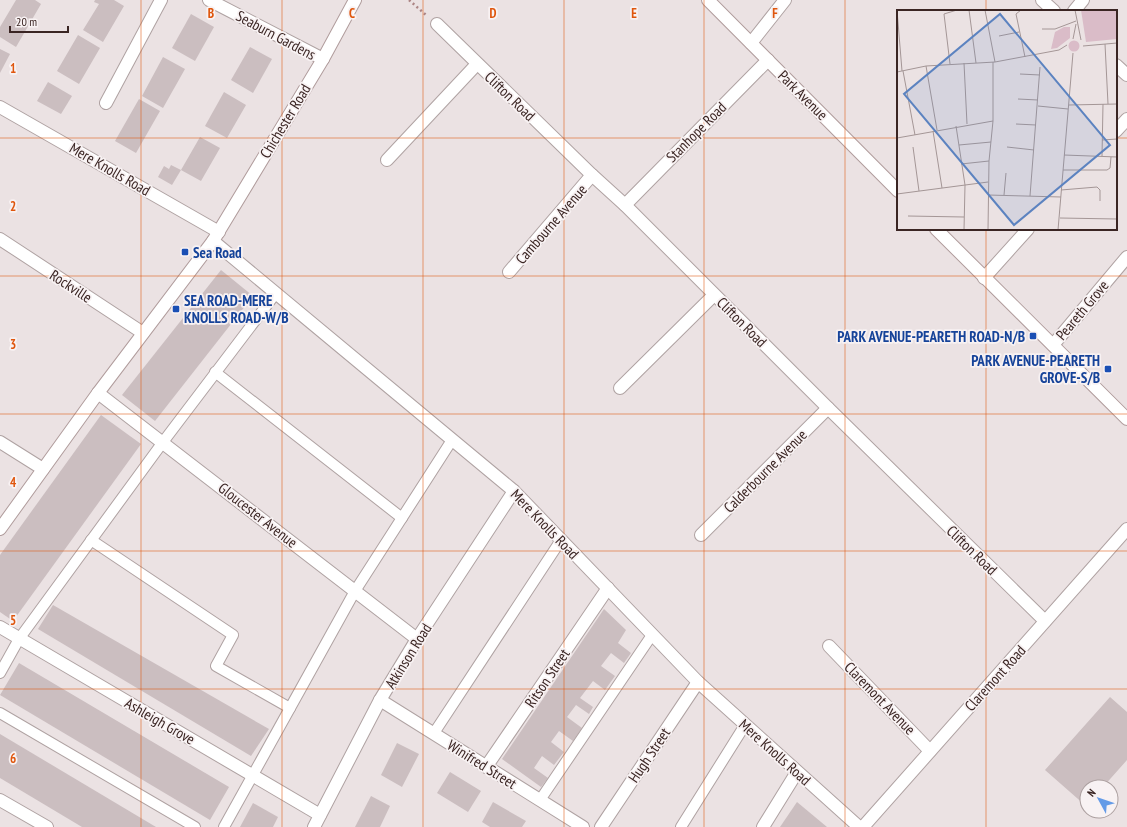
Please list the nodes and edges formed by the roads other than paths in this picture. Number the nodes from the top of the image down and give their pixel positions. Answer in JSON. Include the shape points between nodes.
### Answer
{"nodes":[{"id":1,"x":161,"y":0,"type":"edge"},
{"id":2,"x":209,"y":0,"type":"edge"},
{"id":3,"x":355,"y":0,"type":"edge"},
{"id":4,"x":708,"y":0,"type":"edge"},
{"id":5,"x":785,"y":0,"type":"edge"},
{"id":6,"x":1042,"y":0,"type":"edge"},
{"id":7,"x":1083,"y":0,"type":"edge"},
{"id":8,"x":1053,"y":10,"type":"edge"},
{"id":9,"x":1075,"y":10,"type":"edge"},
{"id":10,"x":437,"y":24,"type":"dead end"},
{"id":11,"x":751,"y":43,"type":"junction"},
{"id":12,"x":323,"y":59,"type":"junction"},
{"id":13,"x":768,"y":60,"type":"junction"},
{"id":14,"x":477,"y":64,"type":"junction"},
{"id":15,"x":1117,"y":66,"type":"edge"},
{"id":16,"x":1127,"y":75,"type":"edge"},
{"id":17,"x":106,"y":103,"type":"dead end"},
{"id":18,"x":0,"y":107,"type":"edge"},
{"id":19,"x":1127,"y":119,"type":"edge"},
{"id":20,"x":1117,"y":130,"type":"edge"},
{"id":21,"x":387,"y":160,"type":"dead end"},
{"id":22,"x":592,"y":175,"type":"junction"},
{"id":23,"x":897,"y":190,"type":"edge"},
{"id":24,"x":625,"y":205,"type":"junction"},
{"id":25,"x":937,"y":230,"type":"edge"},
{"id":26,"x":1027,"y":230,"type":"edge"},
{"id":27,"x":216,"y":237,"type":"junction"},
{"id":28,"x":0,"y":239,"type":"edge"},
{"id":29,"x":1127,"y":257,"type":"edge"},
{"id":30,"x":509,"y":272,"type":"dead end"},
{"id":31,"x":984,"y":278,"type":"junction"},
{"id":32,"x":276,"y":293,"type":"junction"},
{"id":33,"x":714,"y":295,"type":"junction"},
{"id":34,"x":143,"y":333,"type":"junction"},
{"id":35,"x":1053,"y":345,"type":"junction"},
{"id":36,"x":215,"y":372,"type":"junction"},
{"id":37,"x":620,"y":388,"type":"dead end"},
{"id":38,"x":98,"y":392,"type":"junction"},
{"id":39,"x":828,"y":408,"type":"junction"},
{"id":40,"x":1127,"y":419,"type":"edge"},
{"id":41,"x":452,"y":440,"type":"junction"},
{"id":42,"x":0,"y":442,"type":"edge"},
{"id":43,"x":163,"y":442,"type":"junction"},
{"id":44,"x":43,"y":470,"type":"junction"},
{"id":45,"x":514,"y":491,"type":"junction"},
{"id":46,"x":402,"y":518,"type":"junction"},
{"id":47,"x":0,"y":529,"type":"edge"},
{"id":48,"x":1127,"y":529,"type":"edge"},
{"id":49,"x":701,"y":535,"type":"dead end"},
{"id":50,"x":91,"y":540,"type":"junction"},
{"id":51,"x":561,"y":540,"type":"junction"},
{"id":52,"x":608,"y":588,"type":"junction"},
{"id":53,"x":355,"y":590,"type":"junction"},
{"id":54,"x":1046,"y":621,"type":"junction"},
{"id":55,"x":0,"y":627,"type":"edge"},
{"id":56,"x":652,"y":635,"type":"junction"},
{"id":57,"x":19,"y":639,"type":"junction"},
{"id":58,"x":417,"y":639,"type":"junction"},
{"id":59,"x":829,"y":646,"type":"dead end"},
{"id":60,"x":0,"y":673,"type":"edge"},
{"id":61,"x":698,"y":682,"type":"junction"},
{"id":62,"x":380,"y":700,"type":"junction"},
{"id":63,"x":290,"y":708,"type":"junction"},
{"id":64,"x":0,"y":713,"type":"edge"},
{"id":65,"x":745,"y":726,"type":"junction"},
{"id":66,"x":434,"y":733,"type":"junction"},
{"id":67,"x":930,"y":751,"type":"junction"},
{"id":68,"x":486,"y":767,"type":"junction"},
{"id":69,"x":797,"y":772,"type":"junction"},
{"id":70,"x":253,"y":776,"type":"junction"},
{"id":71,"x":0,"y":800,"type":"edge"},
{"id":72,"x":540,"y":800,"type":"junction"},
{"id":73,"x":320,"y":815,"type":"junction"},
{"id":74,"x":47,"y":827,"type":"edge"},
{"id":75,"x":195,"y":827,"type":"edge"},
{"id":76,"x":224,"y":827,"type":"edge"},
{"id":77,"x":314,"y":827,"type":"edge"},
{"id":78,"x":583,"y":827,"type":"edge"},
{"id":79,"x":601,"y":827,"type":"edge"},
{"id":80,"x":681,"y":827,"type":"edge"},
{"id":81,"x":763,"y":827,"type":"edge"},
{"id":82,"x":858,"y":827,"type":"edge"},
{"id":83,"x":863,"y":827,"type":"edge"}],
"edges":[{"from":1,"to":17,"type":"street"},
{"from":2,"to":12,"type":"street","name":"Seaburn Gardens"},
{"from":3,"to":12,"type":"street","name":"Chichester Road"},
{"from":4,"to":11,"type":"street","name":"Park Avenue"},
{"from":5,"to":11,"type":"street"},
{"from":6,"to":8,"type":"street"},
{"from":7,"to":9,"type":"street"},
{"from":10,"to":14,"type":"street","name":"Clifton Road"},
{"from":11,"to":13,"type":"street","name":"Park Avenue"},
{"from":12,"to":27,"type":"street","name":"Chichester Road"},
{"from":13,"to":23,"type":"street","name":"Park Avenue"},
{"from":13,"to":24,"type":"street","name":"Stanhope Road"},
{"from":14,"to":21,"type":"street"},
{"from":14,"to":22,"type":"street","name":"Clifton Road"},
{"from":15,"to":16,"type":"street"},
{"from":18,"to":27,"type":"street","name":"Mere Knolls Road"},
{"from":19,"to":20,"type":"street"},
{"from":22,"to":24,"type":"street","name":"Clifton Road"},
{"from":22,"to":30,"type":"street","name":"Cambourne Avenue"},
{"from":24,"to":33,"type":"street","name":"Clifton Road"},
{"from":25,"to":31,"type":"street"},
{"from":26,"to":31,"type":"street"},
{"from":27,"to":32,"type":"street","name":"Mere Knolls Road"},
{"from":27,"to":34,"type":"street"},
{"from":28,"to":34,"type":"street","name":"Rockville"},
{"from":29,"to":35,"type":"street","name":"Peareth Grove"},
{"from":31,"to":35,"type":"street"},
{"from":32,"to":36,"type":"lane"},
{"from":32,"to":41,"type":"street","name":"Mere Knolls Road"},
{"from":33,"to":37,"type":"street"},
{"from":33,"to":39,"type":"street","name":"Clifton Road"},
{"from":34,"to":38,"type":"street"},
{"from":35,"to":40,"type":"street"},
{"from":36,"to":43,"type":"lane"},
{"from":36,"to":46,"type":"lane"},
{"from":38,"to":43,"type":"street","name":"Gloucester Avenue"},
{"from":38,"to":44,"type":"street"},
{"from":39,"to":49,"type":"street","name":"Calderbourne Avenue"},
{"from":39,"to":54,"type":"street","name":"Clifton Road"},
{"from":41,"to":45,"type":"street","name":"Mere Knolls Road"},
{"from":41,"to":46,"type":"lane"},
{"from":42,"to":44,"type":"street"},
{"from":43,"to":50,"type":"lane"},
{"from":43,"to":53,"type":"street","name":"Gloucester Avenue"},
{"from":44,"to":47,"type":"street"},
{"from":45,"to":51,"type":"street","name":"Mere Knolls Road"},
{"from":45,"to":58,"type":"street","name":"Atkinson Road"},
{"from":46,"to":53,"type":"lane"},
{"from":48,"to":54,"type":"street","name":"Claremont Road"},
{"from":50,"to":57,"type":"lane"},
{"from":50,"to":63,"type":"lane","via":[[233,635],[216,666]]},
{"from":51,"to":52,"type":"street","name":"Mere Knolls Road"},
{"from":51,"to":66,"type":"lane"},
{"from":52,"to":56,"type":"street","name":"Mere Knolls Road"},
{"from":52,"to":68,"type":"street","name":"Ritson Street"},
{"from":53,"to":58,"type":"street","name":"Gloucester Avenue"},
{"from":53,"to":63,"type":"lane"},
{"from":54,"to":67,"type":"street","name":"Claremont Road"},
{"from":55,"to":57,"type":"street","name":"Ashleigh Grove"},
{"from":56,"to":61,"type":"street","name":"Mere Knolls Road"},
{"from":56,"to":72,"type":"lane"},
{"from":57,"to":60,"type":"lane"},
{"from":57,"to":70,"type":"street","name":"Ashleigh Grove"},
{"from":58,"to":62,"type":"street","name":"Atkinson Road"},
{"from":59,"to":67,"type":"street","name":"Claremont Avenue"},
{"from":61,"to":65,"type":"street","name":"Mere Knolls Road"},
{"from":61,"to":79,"type":"street","name":"Hugh Street"},
{"from":62,"to":66,"type":"street","name":"Winifred Street"},
{"from":62,"to":73,"type":"street","name":"Atkinson Road"},
{"from":63,"to":70,"type":"lane"},
{"from":64,"to":75,"type":"lane"},
{"from":65,"to":69,"type":"street","name":"Mere Knolls Road"},
{"from":65,"to":80,"type":"lane"},
{"from":66,"to":68,"type":"street","name":"Winifred Street"},
{"from":67,"to":83,"type":"street","name":"Claremont Road"},
{"from":68,"to":72,"type":"street","name":"Winifred Street"},
{"from":69,"to":81,"type":"street"},
{"from":69,"to":82,"type":"street","name":"Mere Knolls Road"},
{"from":70,"to":73,"type":"street","name":"Ashleigh Grove"},
{"from":70,"to":76,"type":"lane"},
{"from":71,"to":74,"type":"street"},
{"from":72,"to":78,"type":"street","name":"Winifred Street"},
{"from":73,"to":77,"type":"street","name":"Atkinson Road"}]}
